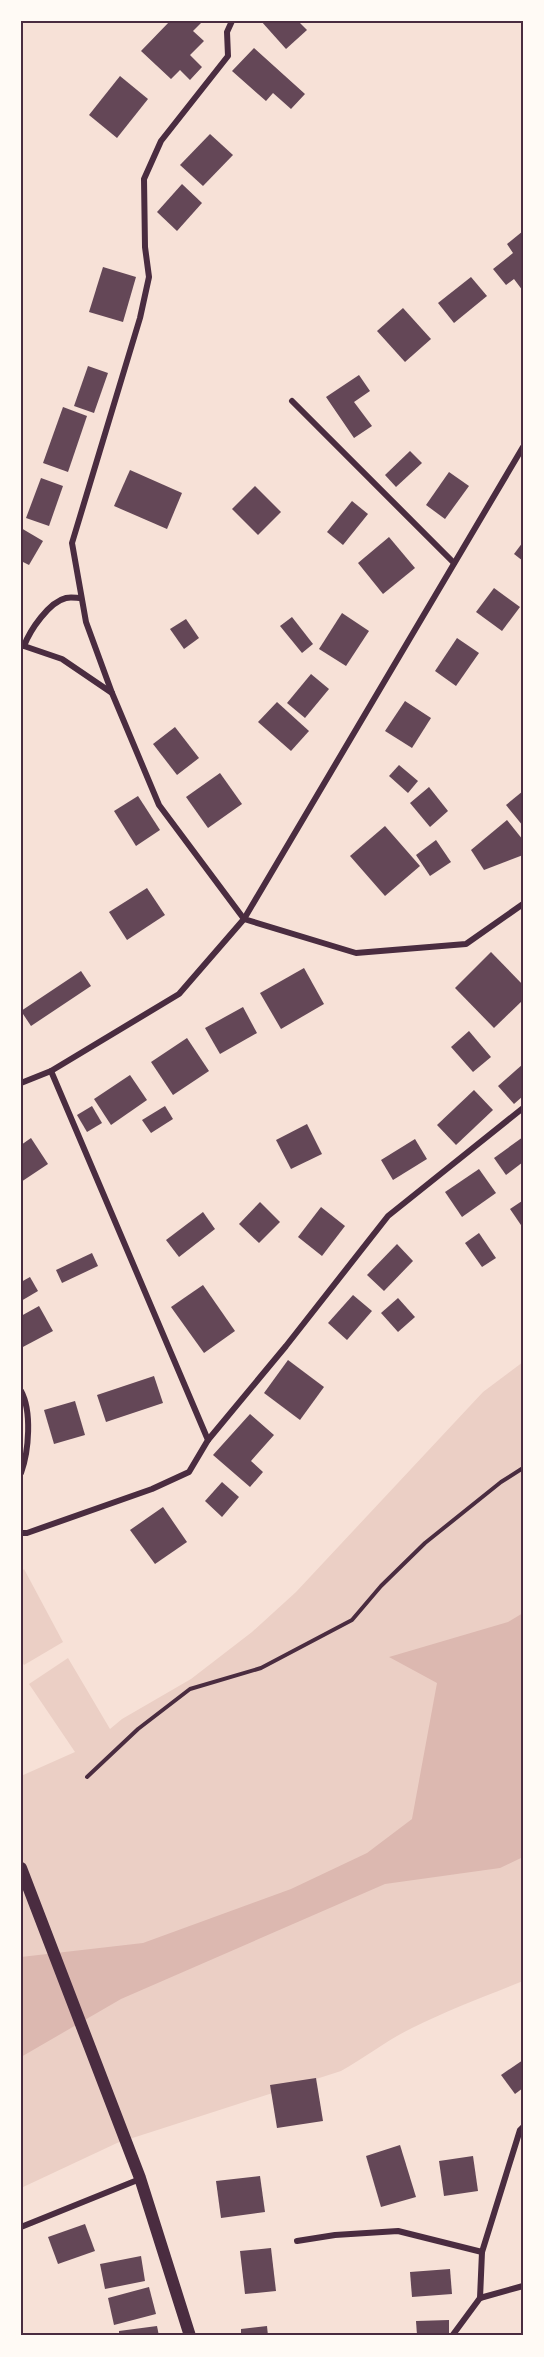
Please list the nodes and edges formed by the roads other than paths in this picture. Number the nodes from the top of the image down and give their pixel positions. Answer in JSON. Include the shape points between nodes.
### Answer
{"nodes":[{"id":1,"x":232,"y":21,"type":"edge"},
{"id":2,"x":292,"y":400,"type":"dead end"},
{"id":3,"x":523,"y":447,"type":"edge"},
{"id":4,"x":454,"y":564,"type":"junction"},
{"id":5,"x":81,"y":598,"type":"junction"},
{"id":6,"x":22,"y":645,"type":"edge"},
{"id":7,"x":112,"y":693,"type":"junction"},
{"id":8,"x":523,"y":904,"type":"edge"},
{"id":9,"x":243,"y":919,"type":"junction"},
{"id":10,"x":51,"y":1071,"type":"junction"},
{"id":11,"x":21,"y":1083,"type":"edge"},
{"id":12,"x":523,"y":1108,"type":"edge"},
{"id":13,"x":21,"y":1390,"type":"edge"},
{"id":14,"x":208,"y":1440,"type":"junction"},
{"id":15,"x":21,"y":1473,"type":"edge"},
{"id":16,"x":21,"y":1533,"type":"edge"},
{"id":17,"x":21,"y":1868,"type":"edge"},
{"id":18,"x":523,"y":2127,"type":"edge"},
{"id":19,"x":140,"y":2178,"type":"junction"},
{"id":20,"x":21,"y":2227,"type":"edge"},
{"id":21,"x":297,"y":2241,"type":"dead end"},
{"id":22,"x":482,"y":2252,"type":"junction"},
{"id":23,"x":523,"y":2286,"type":"edge"},
{"id":24,"x":480,"y":2298,"type":"junction"},
{"id":25,"x":190,"y":2336,"type":"edge"},
{"id":26,"x":452,"y":2336,"type":"edge"}],
"edges":[{"from":1,"to":5,"type":"street","via":[[227,32],[228,56],[161,141],[144,179],[149,277],[72,543]]},
{"from":2,"to":4,"type":"street"},
{"from":3,"to":4,"type":"street"},
{"from":4,"to":9,"type":"street"},
{"from":5,"to":6,"type":"street","via":[[66,598],[46,612]]},
{"from":5,"to":7,"type":"street"},
{"from":6,"to":7,"type":"street","via":[[62,659]]},
{"from":7,"to":9,"type":"street","via":[[159,805]]},
{"from":8,"to":9,"type":"street","via":[[466,944],[356,953]]},
{"from":9,"to":10,"type":"street","via":[[179,994]]},
{"from":10,"to":11,"type":"street"},
{"from":10,"to":14,"type":"street"},
{"from":12,"to":14,"type":"street","via":[[388,1216]]},
{"from":13,"to":15,"type":"street","via":[[27,1402],[27,1458]]},
{"from":14,"to":16,"type":"street","via":[[189,1472],[152,1489]]},
{"from":17,"to":19,"type":"main road"},
{"from":18,"to":22,"type":"street"},
{"from":19,"to":20,"type":"street"},
{"from":19,"to":25,"type":"main road"},
{"from":21,"to":22,"type":"street","via":[[398,2231]]},
{"from":22,"to":24,"type":"street"},
{"from":23,"to":24,"type":"street"},
{"from":24,"to":26,"type":"street"}]}
